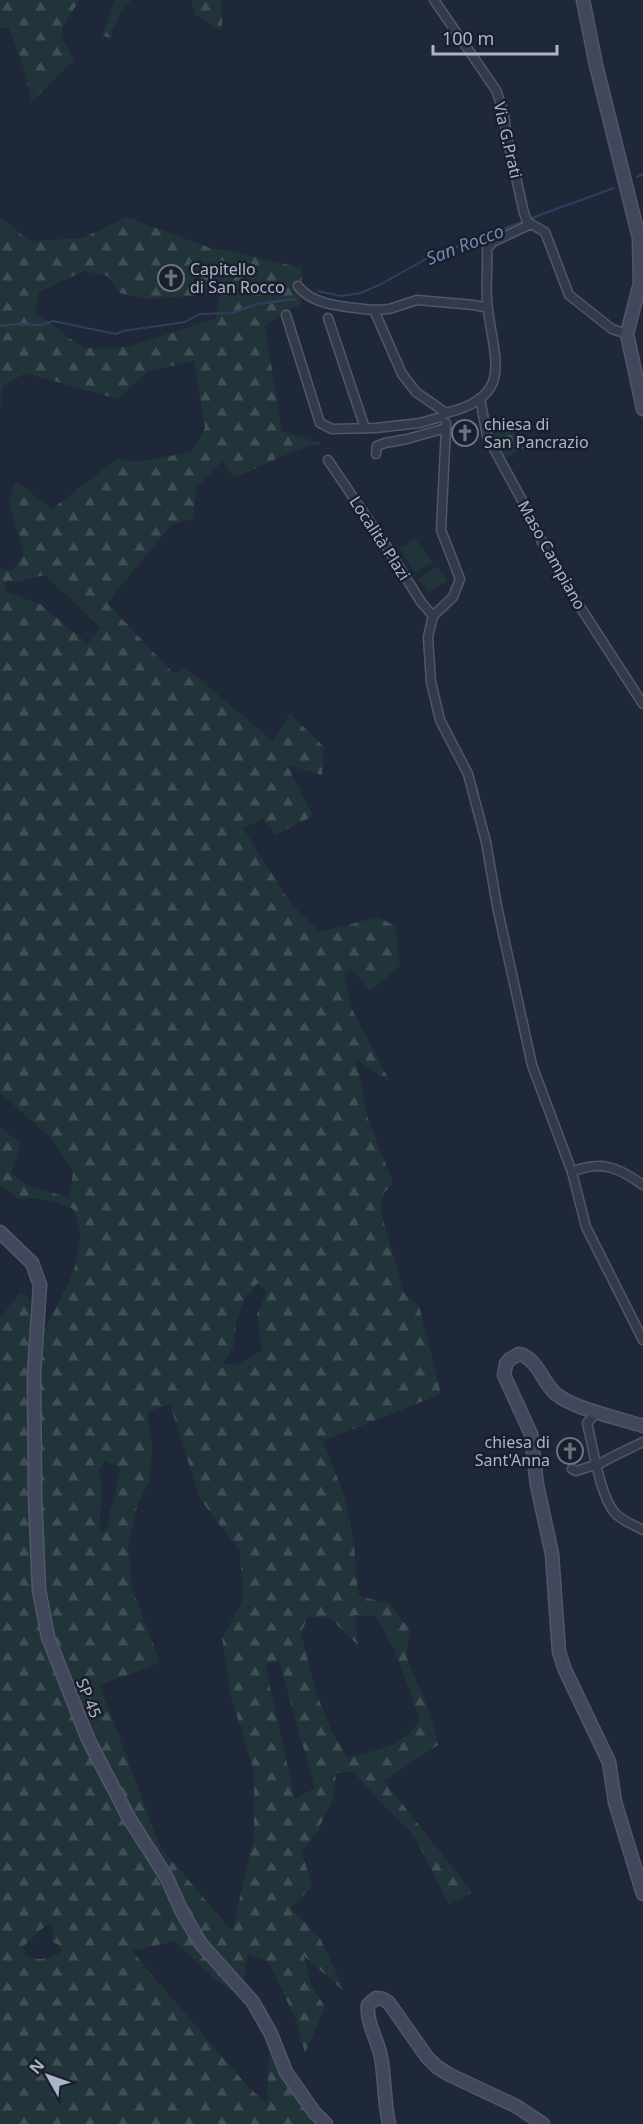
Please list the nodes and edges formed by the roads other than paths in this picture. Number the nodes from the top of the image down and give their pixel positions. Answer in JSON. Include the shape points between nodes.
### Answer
{"nodes":[{"id":1,"x":434,"y":0,"type":"edge"},
{"id":2,"x":583,"y":0,"type":"edge"},
{"id":3,"x":632,"y":206,"type":"junction"},
{"id":4,"x":643,"y":215,"type":"edge"},
{"id":5,"x":527,"y":219,"type":"junction"},
{"id":6,"x":298,"y":286,"type":"dead end"},
{"id":7,"x":641,"y":288,"type":"edge"},
{"id":8,"x":488,"y":308,"type":"junction"},
{"id":9,"x":374,"y":310,"type":"junction"},
{"id":10,"x":286,"y":315,"type":"dead end"},
{"id":11,"x":328,"y":318,"type":"dead end"},
{"id":12,"x":627,"y":334,"type":"junction"},
{"id":13,"x":480,"y":398,"type":"junction"},
{"id":14,"x":643,"y":409,"type":"edge"},
{"id":15,"x":446,"y":413,"type":"junction"},
{"id":16,"x":365,"y":428,"type":"junction"},
{"id":17,"x":446,"y":428,"type":"junction"},
{"id":18,"x":376,"y":454,"type":"dead end"},
{"id":19,"x":328,"y":460,"type":"dead end"},
{"id":20,"x":433,"y":616,"type":"junction"},
{"id":21,"x":643,"y":704,"type":"edge"},
{"id":22,"x":572,"y":1172,"type":"junction"},
{"id":23,"x":643,"y":1185,"type":"edge"},
{"id":24,"x":0,"y":1232,"type":"edge"},
{"id":25,"x":643,"y":1340,"type":"edge"},
{"id":26,"x":597,"y":1412,"type":"junction"},
{"id":27,"x":643,"y":1426,"type":"edge"},
{"id":28,"x":643,"y":1442,"type":"edge"},
{"id":29,"x":597,"y":1465,"type":"junction"},
{"id":30,"x":572,"y":1469,"type":"dead end"},
{"id":31,"x":643,"y":1530,"type":"edge"},
{"id":32,"x":643,"y":1894,"type":"edge"},
{"id":33,"x":326,"y":2124,"type":"edge"},
{"id":34,"x":389,"y":2124,"type":"edge"},
{"id":35,"x":543,"y":2124,"type":"edge"}],
"edges":[{"from":1,"to":5,"type":"street","name":"Via G.Prati","via":[[496,90]]},
{"from":2,"to":3,"type":"street"},
{"from":3,"to":4,"type":"street"},
{"from":3,"to":7,"type":"street","via":[[639,238]]},
{"from":5,"to":8,"type":"street","via":[[488,249]]},
{"from":5,"to":12,"type":"street","via":[[545,232],[569,295],[612,329]]},
{"from":6,"to":9,"type":"street","via":[[318,301]]},
{"from":7,"to":12,"type":"street"},
{"from":8,"to":9,"type":"street","via":[[417,300]]},
{"from":8,"to":13,"type":"street","via":[[496,371],[493,386]]},
{"from":9,"to":15,"type":"street","via":[[402,374],[416,392]]},
{"from":10,"to":16,"type":"street","via":[[320,423],[332,429]]},
{"from":11,"to":16,"type":"street"},
{"from":12,"to":14,"type":"street"},
{"from":13,"to":15,"type":"street"},
{"from":13,"to":21,"type":"street","name":"Maso Campiano","via":[[487,436],[547,552]]},
{"from":15,"to":16,"type":"street","via":[[420,423]]},
{"from":15,"to":17,"type":"street"},
{"from":17,"to":18,"type":"street","via":[[385,442],[377,446]]},
{"from":17,"to":20,"type":"street","via":[[441,530],[460,579],[453,597]]},
{"from":19,"to":20,"type":"street","name":"Località Plazi"},
{"from":20,"to":22,"type":"street","via":[[428,638],[431,682],[440,720],[468,774],[532,1065]]},
{"from":22,"to":23,"type":"street","via":[[602,1165]]},
{"from":22,"to":25,"type":"street","via":[[586,1227]]},
{"from":24,"to":33,"type":"street","name":"SP 45","via":[[32,1263],[40,1285],[34,1372],[35,1496],[39,1590],[52,1648],[88,1739],[129,1818],[167,1878],[182,1912],[201,1944],[253,2002],[286,2072]]},
{"from":26,"to":27,"type":"street"},
{"from":26,"to":29,"type":"street","via":[[587,1423]]},
{"from":26,"to":32,"type":"street","via":[[555,1393],[523,1355],[514,1356],[506,1364],[504,1375],[531,1434],[552,1554],[559,1652],[609,1762],[615,1802]]},
{"from":28,"to":29,"type":"street"},
{"from":29,"to":30,"type":"street"},
{"from":29,"to":31,"type":"street","via":[[610,1507]]},
{"from":34,"to":35,"type":"street","via":[[381,2058],[368,2015],[368,2006],[376,1998],[389,2003],[437,2067]]}]}
